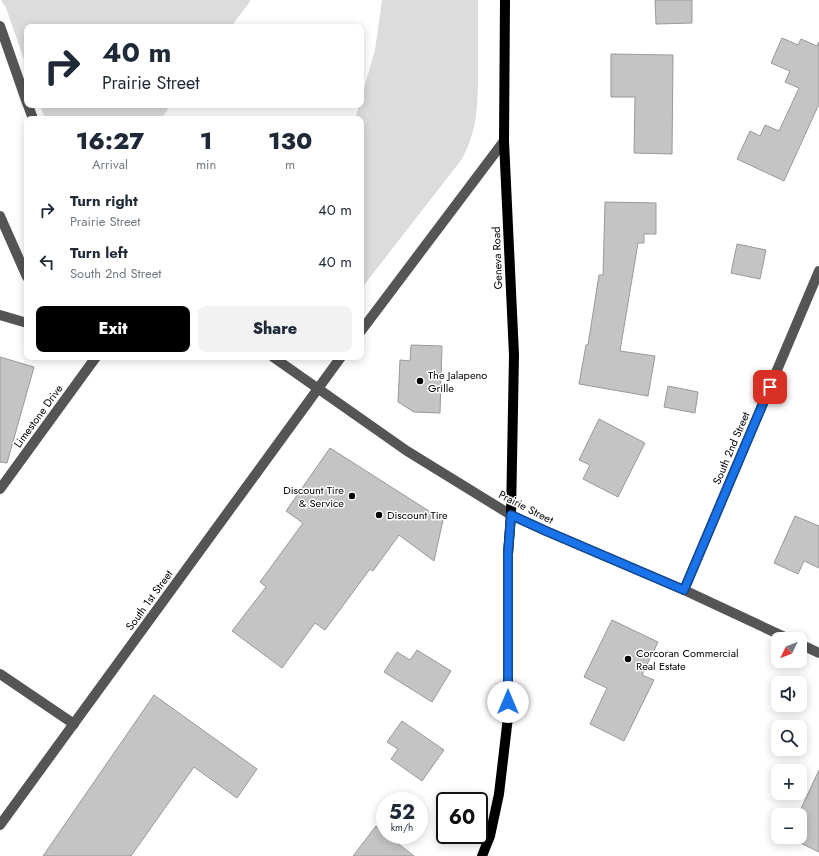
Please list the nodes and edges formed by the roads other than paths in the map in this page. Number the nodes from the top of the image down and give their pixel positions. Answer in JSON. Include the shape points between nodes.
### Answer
{"nodes":[{"id":1,"x":505,"y":0,"type":"edge"},
{"id":2,"x":0,"y":26,"type":"edge"},
{"id":3,"x":24,"y":95,"type":"edge"},
{"id":4,"x":504,"y":141,"type":"junction"},
{"id":5,"x":0,"y":216,"type":"edge"},
{"id":6,"x":24,"y":270,"type":"edge"},
{"id":7,"x":819,"y":271,"type":"edge"},
{"id":8,"x":0,"y":315,"type":"edge"},
{"id":9,"x":24,"y":321,"type":"edge"},
{"id":10,"x":364,"y":327,"type":"edge"},
{"id":11,"x":92,"y":360,"type":"edge"},
{"id":12,"x":277,"y":360,"type":"edge"},
{"id":13,"x":339,"y":360,"type":"edge"},
{"id":14,"x":317,"y":389,"type":"junction"},
{"id":15,"x":0,"y":489,"type":"edge"},
{"id":16,"x":511,"y":515,"type":"junction"},
{"id":17,"x":684,"y":590,"type":"junction"},
{"id":18,"x":774,"y":632,"type":"edge"},
{"id":19,"x":807,"y":647,"type":"edge"},
{"id":20,"x":819,"y":653,"type":"edge"},
{"id":21,"x":0,"y":674,"type":"edge"},
{"id":22,"x":74,"y":724,"type":"junction"},
{"id":23,"x":0,"y":825,"type":"edge"},
{"id":24,"x":482,"y":856,"type":"edge"}],
"edges":[{"from":1,"to":4,"type":"main road","name":"Geneva Road"},
{"from":2,"to":3,"type":"street"},
{"from":4,"to":10,"type":"street"},
{"from":4,"to":16,"type":"main road","name":"Geneva Road","via":[[514,355]]},
{"from":5,"to":6,"type":"street"},
{"from":7,"to":17,"type":"street","name":"South 2nd Street"},
{"from":8,"to":9,"type":"street"},
{"from":11,"to":15,"type":"street","name":"Limestone Drive"},
{"from":12,"to":14,"type":"street","name":"Prairie Street"},
{"from":13,"to":14,"type":"street","name":"South 1st Street"},
{"from":14,"to":16,"type":"street","name":"Prairie Street","via":[[407,451]]},
{"from":14,"to":22,"type":"street","name":"South 1st Street"},
{"from":16,"to":17,"type":"street","name":"Prairie Street"},
{"from":16,"to":24,"type":"main road","via":[[508,554],[508,717],[499,794],[490,836]]},
{"from":17,"to":18,"type":"street","name":"Prairie Street"},
{"from":19,"to":20,"type":"street"},
{"from":21,"to":22,"type":"street"},
{"from":22,"to":23,"type":"street","name":"South 1st Street"}]}
